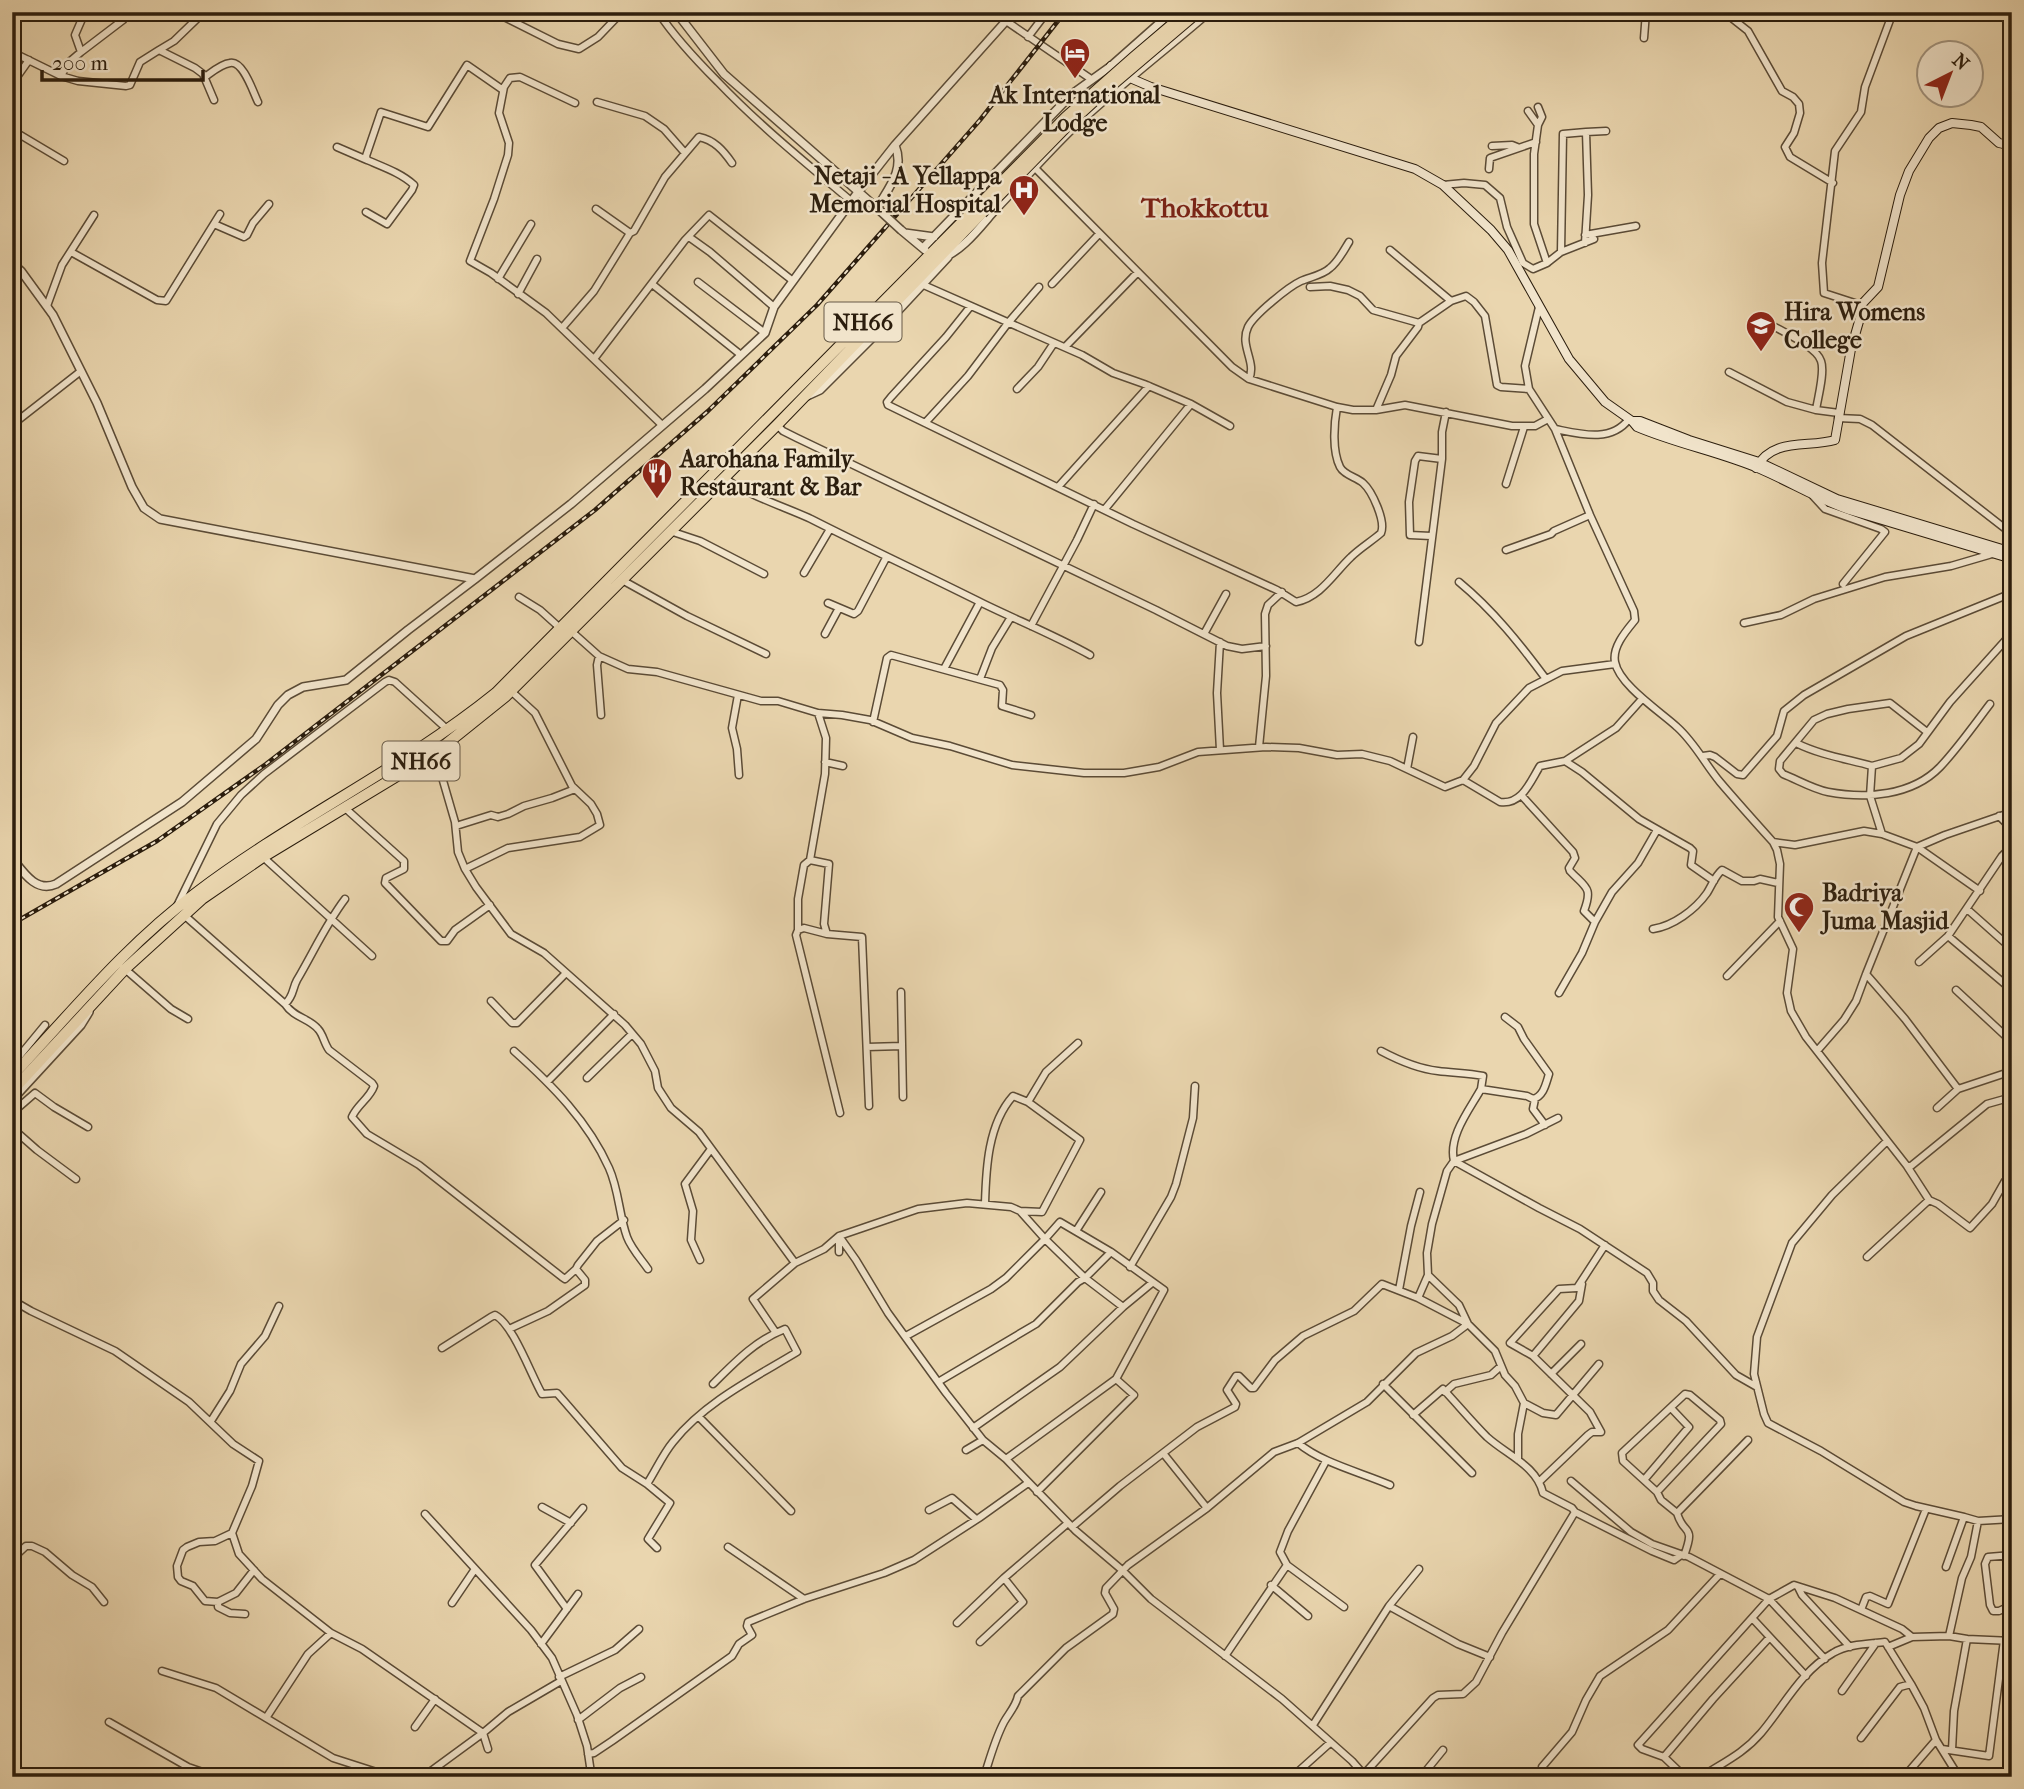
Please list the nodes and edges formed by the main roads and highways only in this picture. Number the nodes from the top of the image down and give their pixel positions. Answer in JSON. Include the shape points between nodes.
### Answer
{"nodes":[{"id":1,"x":1187,"y":12,"type":"edge"},
{"id":2,"x":1198,"y":12,"type":"edge"},
{"id":3,"x":1111,"y":66,"type":"road end"},
{"id":4,"x":2012,"y":145,"type":"edge"},
{"id":5,"x":980,"y":210,"type":"junction"},
{"id":6,"x":930,"y":254,"type":"junction"},
{"id":7,"x":800,"y":393,"type":"junction"},
{"id":8,"x":1758,"y":465,"type":"junction"},
{"id":9,"x":2009,"y":555,"type":"edge"},
{"id":10,"x":180,"y":911,"type":"junction"},
{"id":11,"x":12,"y":1076,"type":"edge"},
{"id":12,"x":12,"y":1091,"type":"edge"}],
"edges":[{"from":1,"to":5,"type":"highway","number":"NH66","bridge":true,"via":[[1066,117]]},
{"from":2,"to":5,"type":"highway","number":"NH66","bridge":true,"via":[[1105,91]]},
{"from":3,"to":8,"type":"main road","via":[[1151,87],[1415,169],[1443,185],[1520,264],[1569,359],[1605,402],[1637,427]]},
{"from":4,"to":8,"type":"main road","via":[[1999,143],[1981,127],[1952,123],[1929,138],[1900,195],[1878,287],[1861,305],[1835,440],[1773,450]]},
{"from":5,"to":6,"type":"highway","number":"NH66"},
{"from":6,"to":7,"type":"highway","number":"NH66"},
{"from":6,"to":7,"type":"highway","number":"NH66","via":[[920,283]]},
{"from":7,"to":10,"type":"highway","number":"NH66","via":[[496,693],[448,730],[234,865]]},
{"from":7,"to":10,"type":"highway","number":"NH66","via":[[777,425],[484,715],[435,753]]},
{"from":8,"to":9,"type":"main road","via":[[1838,499]]},
{"from":8,"to":9,"type":"main road","via":[[1813,496],[1865,516]]},
{"from":10,"to":11,"type":"highway","number":"NH66","via":[[123,957]]},
{"from":10,"to":12,"type":"highway","number":"NH66"}]}
